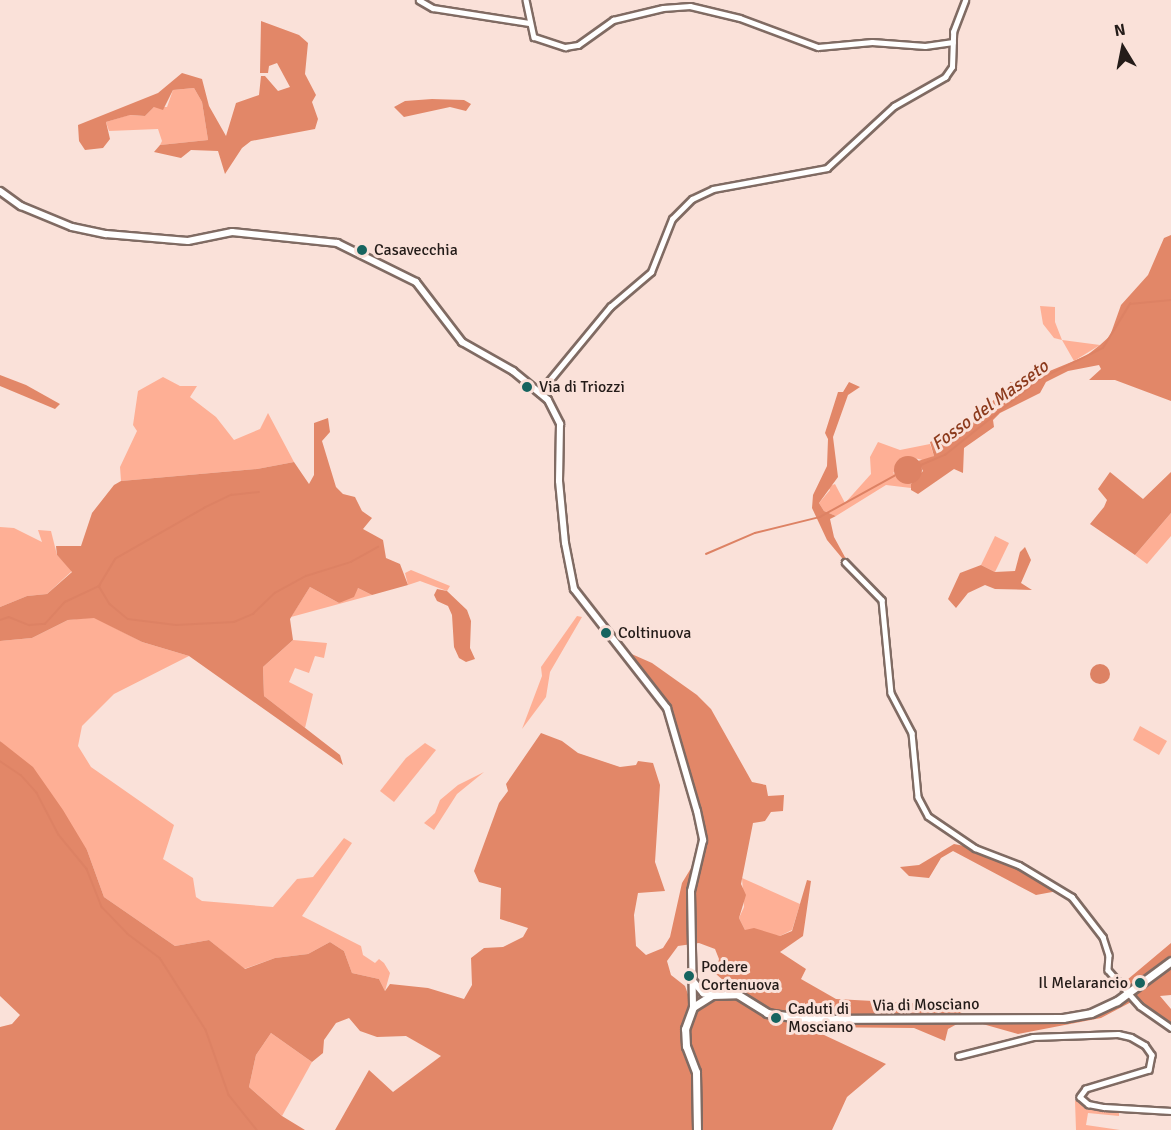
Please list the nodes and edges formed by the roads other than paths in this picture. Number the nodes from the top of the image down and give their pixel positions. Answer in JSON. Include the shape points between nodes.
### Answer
{"nodes":[{"id":1,"x":419,"y":0,"type":"edge"},
{"id":2,"x":431,"y":0,"type":"edge"},
{"id":3,"x":525,"y":0,"type":"edge"},
{"id":4,"x":965,"y":0,"type":"edge"},
{"id":5,"x":434,"y":8,"type":"junction"},
{"id":6,"x":529,"y":23,"type":"junction"},
{"id":7,"x":953,"y":42,"type":"junction"},
{"id":8,"x":0,"y":191,"type":"edge"},
{"id":9,"x":539,"y":393,"type":"junction"},
{"id":10,"x":845,"y":562,"type":"dead end"},
{"id":11,"x":1171,"y":961,"type":"edge"},
{"id":12,"x":692,"y":978,"type":"junction"},
{"id":13,"x":1130,"y":994,"type":"junction"},
{"id":14,"x":712,"y":995,"type":"junction"},
{"id":15,"x":693,"y":1007,"type":"junction"},
{"id":16,"x":1171,"y":1028,"type":"edge"},
{"id":17,"x":958,"y":1056,"type":"dead end"},
{"id":18,"x":1171,"y":1111,"type":"edge"},
{"id":19,"x":697,"y":1130,"type":"edge"}],
"edges":[{"from":1,"to":5,"type":"street"},
{"from":2,"to":5,"type":"street"},
{"from":3,"to":6,"type":"street"},
{"from":4,"to":7,"type":"street"},
{"from":5,"to":6,"type":"street"},
{"from":6,"to":7,"type":"street","via":[[541,43],[573,47],[613,20],[690,6],[740,18],[818,47]]},
{"from":7,"to":9,"type":"street","via":[[950,73],[894,106],[828,168],[713,189],[685,206],[672,219],[651,272],[606,311]]},
{"from":8,"to":9,"type":"street","via":[[21,206],[62,223],[106,234],[188,241],[232,232],[337,243],[416,282],[462,342],[513,371]]},
{"from":9,"to":12,"type":"street","via":[[559,416],[565,543],[574,589],[667,708],[697,811],[703,840],[691,891]]},
{"from":10,"to":13,"type":"street","via":[[882,600],[891,693],[912,733],[918,797],[935,823],[1072,897],[1098,929],[1109,955],[1108,970]]},
{"from":11,"to":13,"type":"main road","name":"Via di Mosciano"},
{"from":12,"to":14,"type":"street","via":[[697,988]]},
{"from":12,"to":15,"type":"street"},
{"from":13,"to":14,"type":"main road","name":"Via di Mosciano","via":[[1091,1013],[1063,1018],[871,1019],[780,1017],[737,994]]},
{"from":13,"to":16,"type":"street"},
{"from":14,"to":15,"type":"main road"},
{"from":15,"to":19,"type":"main road","via":[[684,1037],[696,1072]]},
{"from":17,"to":18,"type":"street","via":[[1033,1037],[1131,1037],[1145,1045],[1152,1055],[1149,1070],[1086,1089],[1080,1097],[1088,1104],[1104,1107]]}]}
